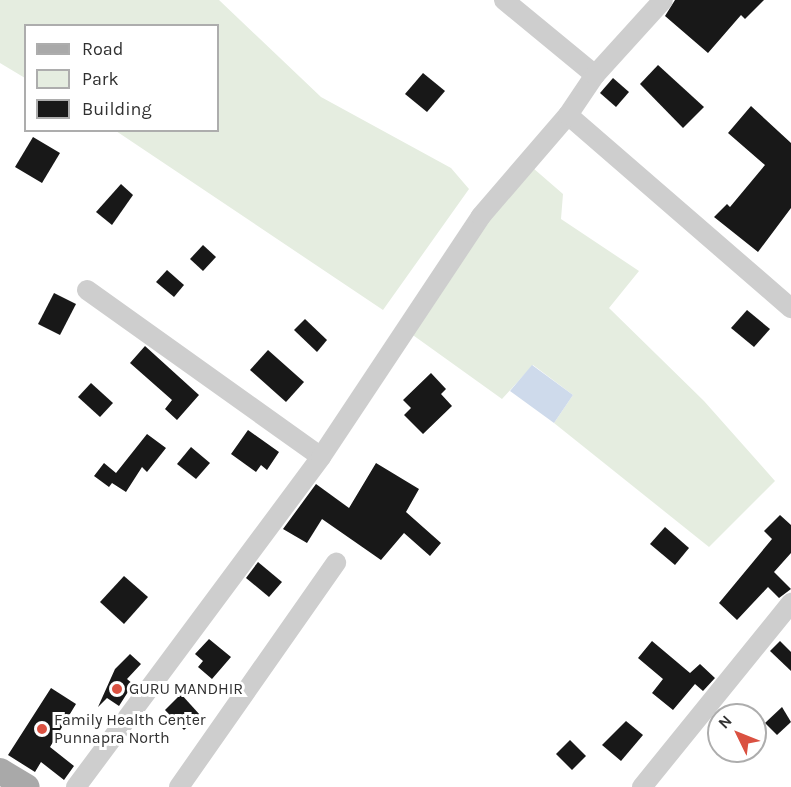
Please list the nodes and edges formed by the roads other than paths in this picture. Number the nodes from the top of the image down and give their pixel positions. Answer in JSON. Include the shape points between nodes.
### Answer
{"nodes":[{"id":1,"x":504,"y":0,"type":"edge"},
{"id":2,"x":663,"y":0,"type":"edge"},
{"id":3,"x":596,"y":75,"type":"junction"},
{"id":4,"x":568,"y":115,"type":"junction"},
{"id":5,"x":87,"y":290,"type":"dead end"},
{"id":6,"x":791,"y":308,"type":"edge"},
{"id":7,"x":321,"y":457,"type":"junction"},
{"id":8,"x":336,"y":563,"type":"dead end"},
{"id":9,"x":791,"y":603,"type":"edge"},
{"id":10,"x":0,"y":771,"type":"edge"},
{"id":11,"x":27,"y":787,"type":"edge"},
{"id":12,"x":76,"y":787,"type":"edge"},
{"id":13,"x":179,"y":787,"type":"edge"},
{"id":14,"x":642,"y":787,"type":"edge"}],
"edges":[{"from":1,"to":3,"type":"street"},
{"from":2,"to":3,"type":"street"},
{"from":3,"to":4,"type":"street"},
{"from":4,"to":6,"type":"street"},
{"from":4,"to":7,"type":"street","via":[[481,216]]},
{"from":5,"to":7,"type":"street"},
{"from":7,"to":12,"type":"street"},
{"from":8,"to":13,"type":"street"},
{"from":9,"to":14,"type":"street"},
{"from":10,"to":11,"type":"main road"}]}
